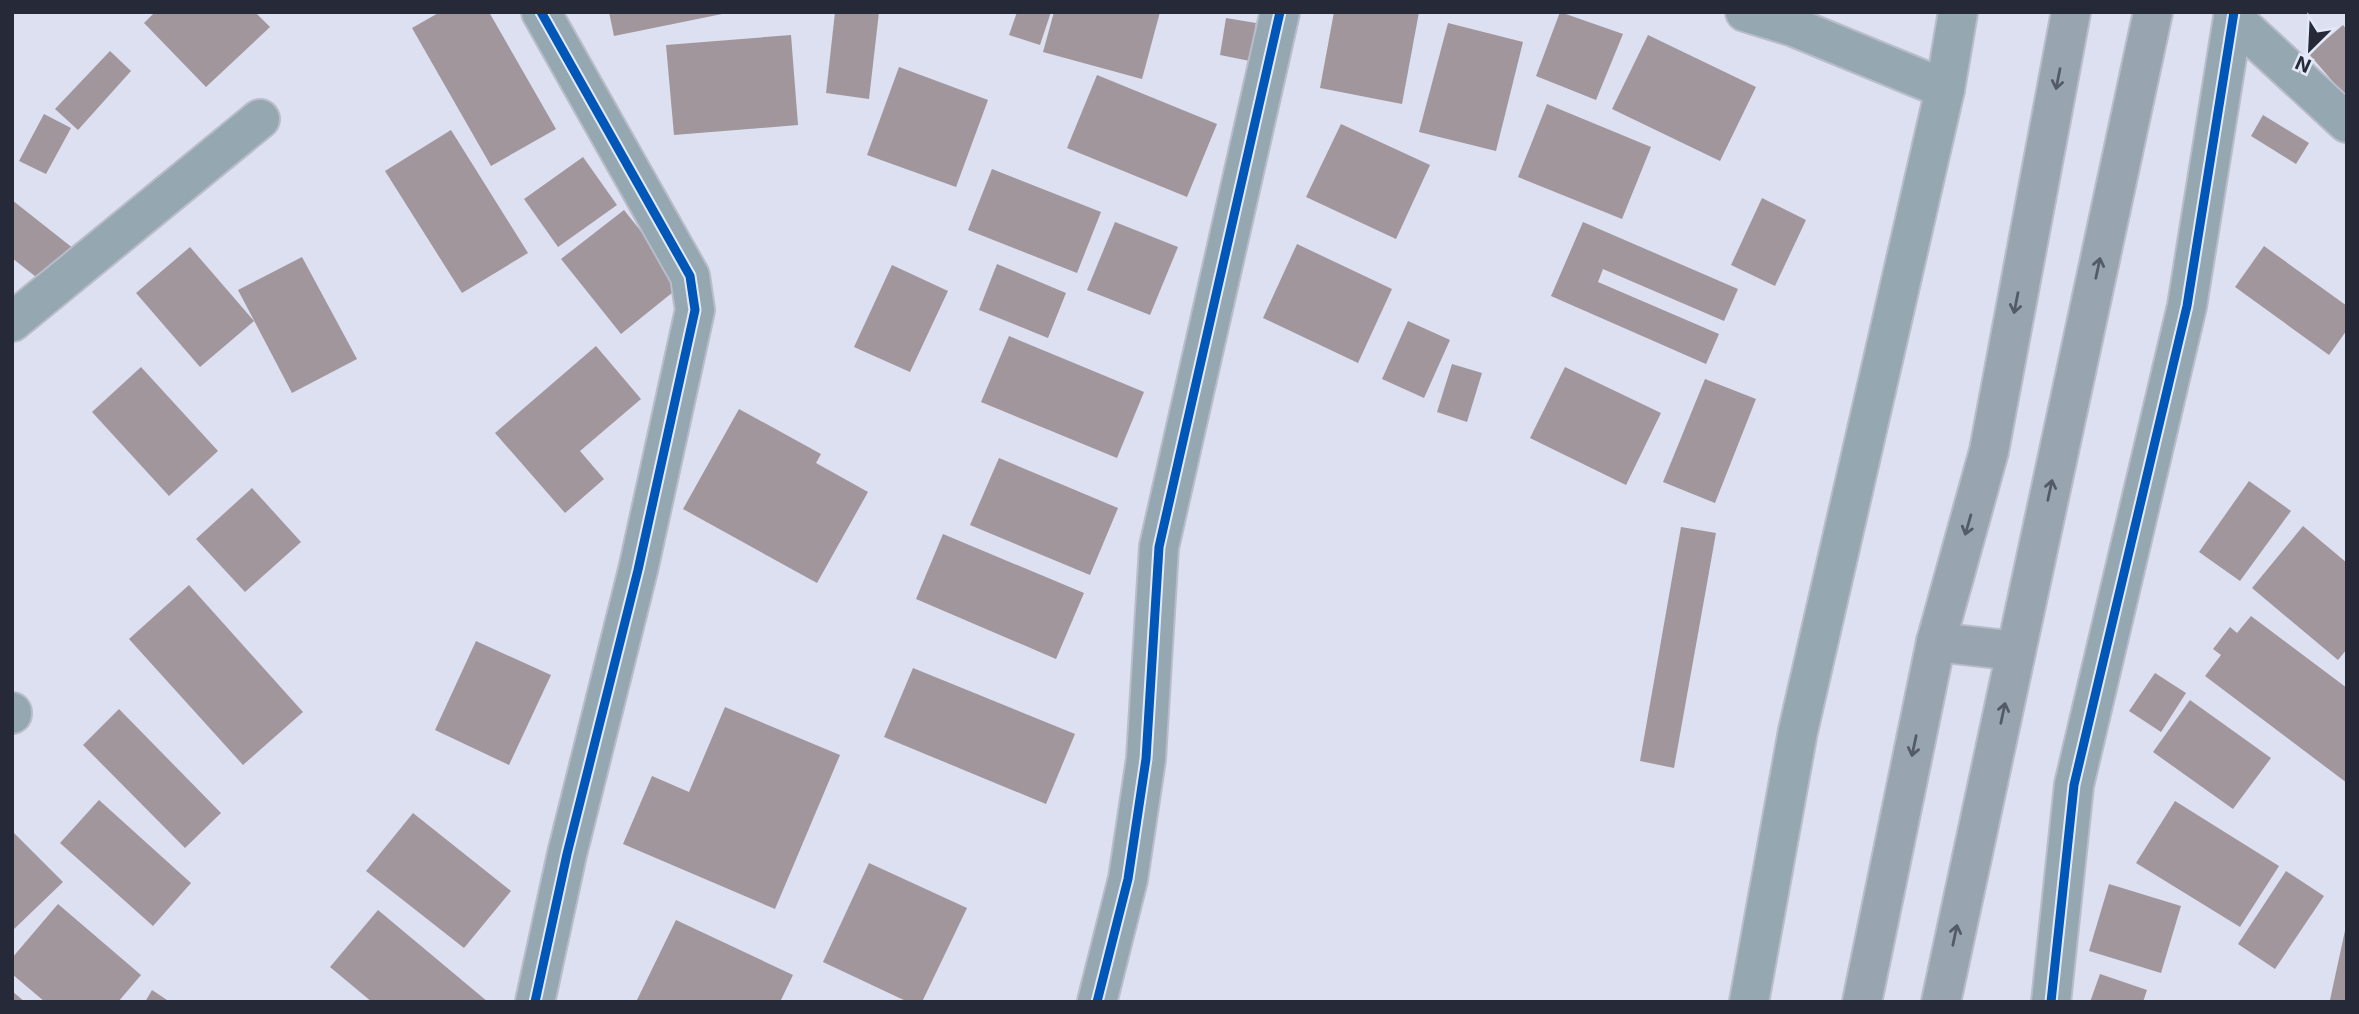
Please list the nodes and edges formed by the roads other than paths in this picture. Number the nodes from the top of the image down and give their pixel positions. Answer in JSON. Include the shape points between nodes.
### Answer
{"nodes":[{"id":1,"x":541,"y":12,"type":"edge"},
{"id":2,"x":1280,"y":12,"type":"edge"},
{"id":3,"x":1745,"y":12,"type":"edge"},
{"id":4,"x":1958,"y":12,"type":"edge"},
{"id":5,"x":2071,"y":12,"type":"edge"},
{"id":6,"x":2153,"y":12,"type":"edge"},
{"id":7,"x":2233,"y":15,"type":"edge"},
{"id":8,"x":1945,"y":89,"type":"junction"},
{"id":9,"x":260,"y":119,"type":"dead end"},
{"id":10,"x":2347,"y":123,"type":"edge"},
{"id":11,"x":21,"y":301,"type":"edge"},
{"id":12,"x":1936,"y":642,"type":"junction"},
{"id":13,"x":2016,"y":651,"type":"junction"},
{"id":14,"x":535,"y":1002,"type":"edge"},
{"id":15,"x":1097,"y":1002,"type":"edge"},
{"id":16,"x":1749,"y":1002,"type":"edge"},
{"id":17,"x":1862,"y":1002,"type":"edge"},
{"id":18,"x":1941,"y":1002,"type":"edge"},
{"id":19,"x":2051,"y":1002,"type":"edge"}],
"edges":[{"from":1,"to":14,"type":"street","via":[[690,276],[695,310]]},
{"from":2,"to":15,"type":"street","via":[[1159,547],[1146,759],[1128,879]]},
{"from":3,"to":8,"type":"street","via":[[1794,27]]},
{"from":4,"to":8,"type":"street"},
{"from":5,"to":12,"type":"highway","one_way":true,"via":[[1989,451]]},
{"from":13,"to":6,"type":"highway","one_way":true},
{"from":7,"to":10,"type":"street"},
{"from":7,"to":19,"type":"street","via":[[2188,306],[2074,785]]},
{"from":8,"to":16,"type":"street","via":[[1798,731]]},
{"from":9,"to":11,"type":"street"},
{"from":12,"to":13,"type":"highway"},
{"from":12,"to":17,"type":"highway","one_way":true},
{"from":18,"to":13,"type":"highway","one_way":true}]}
